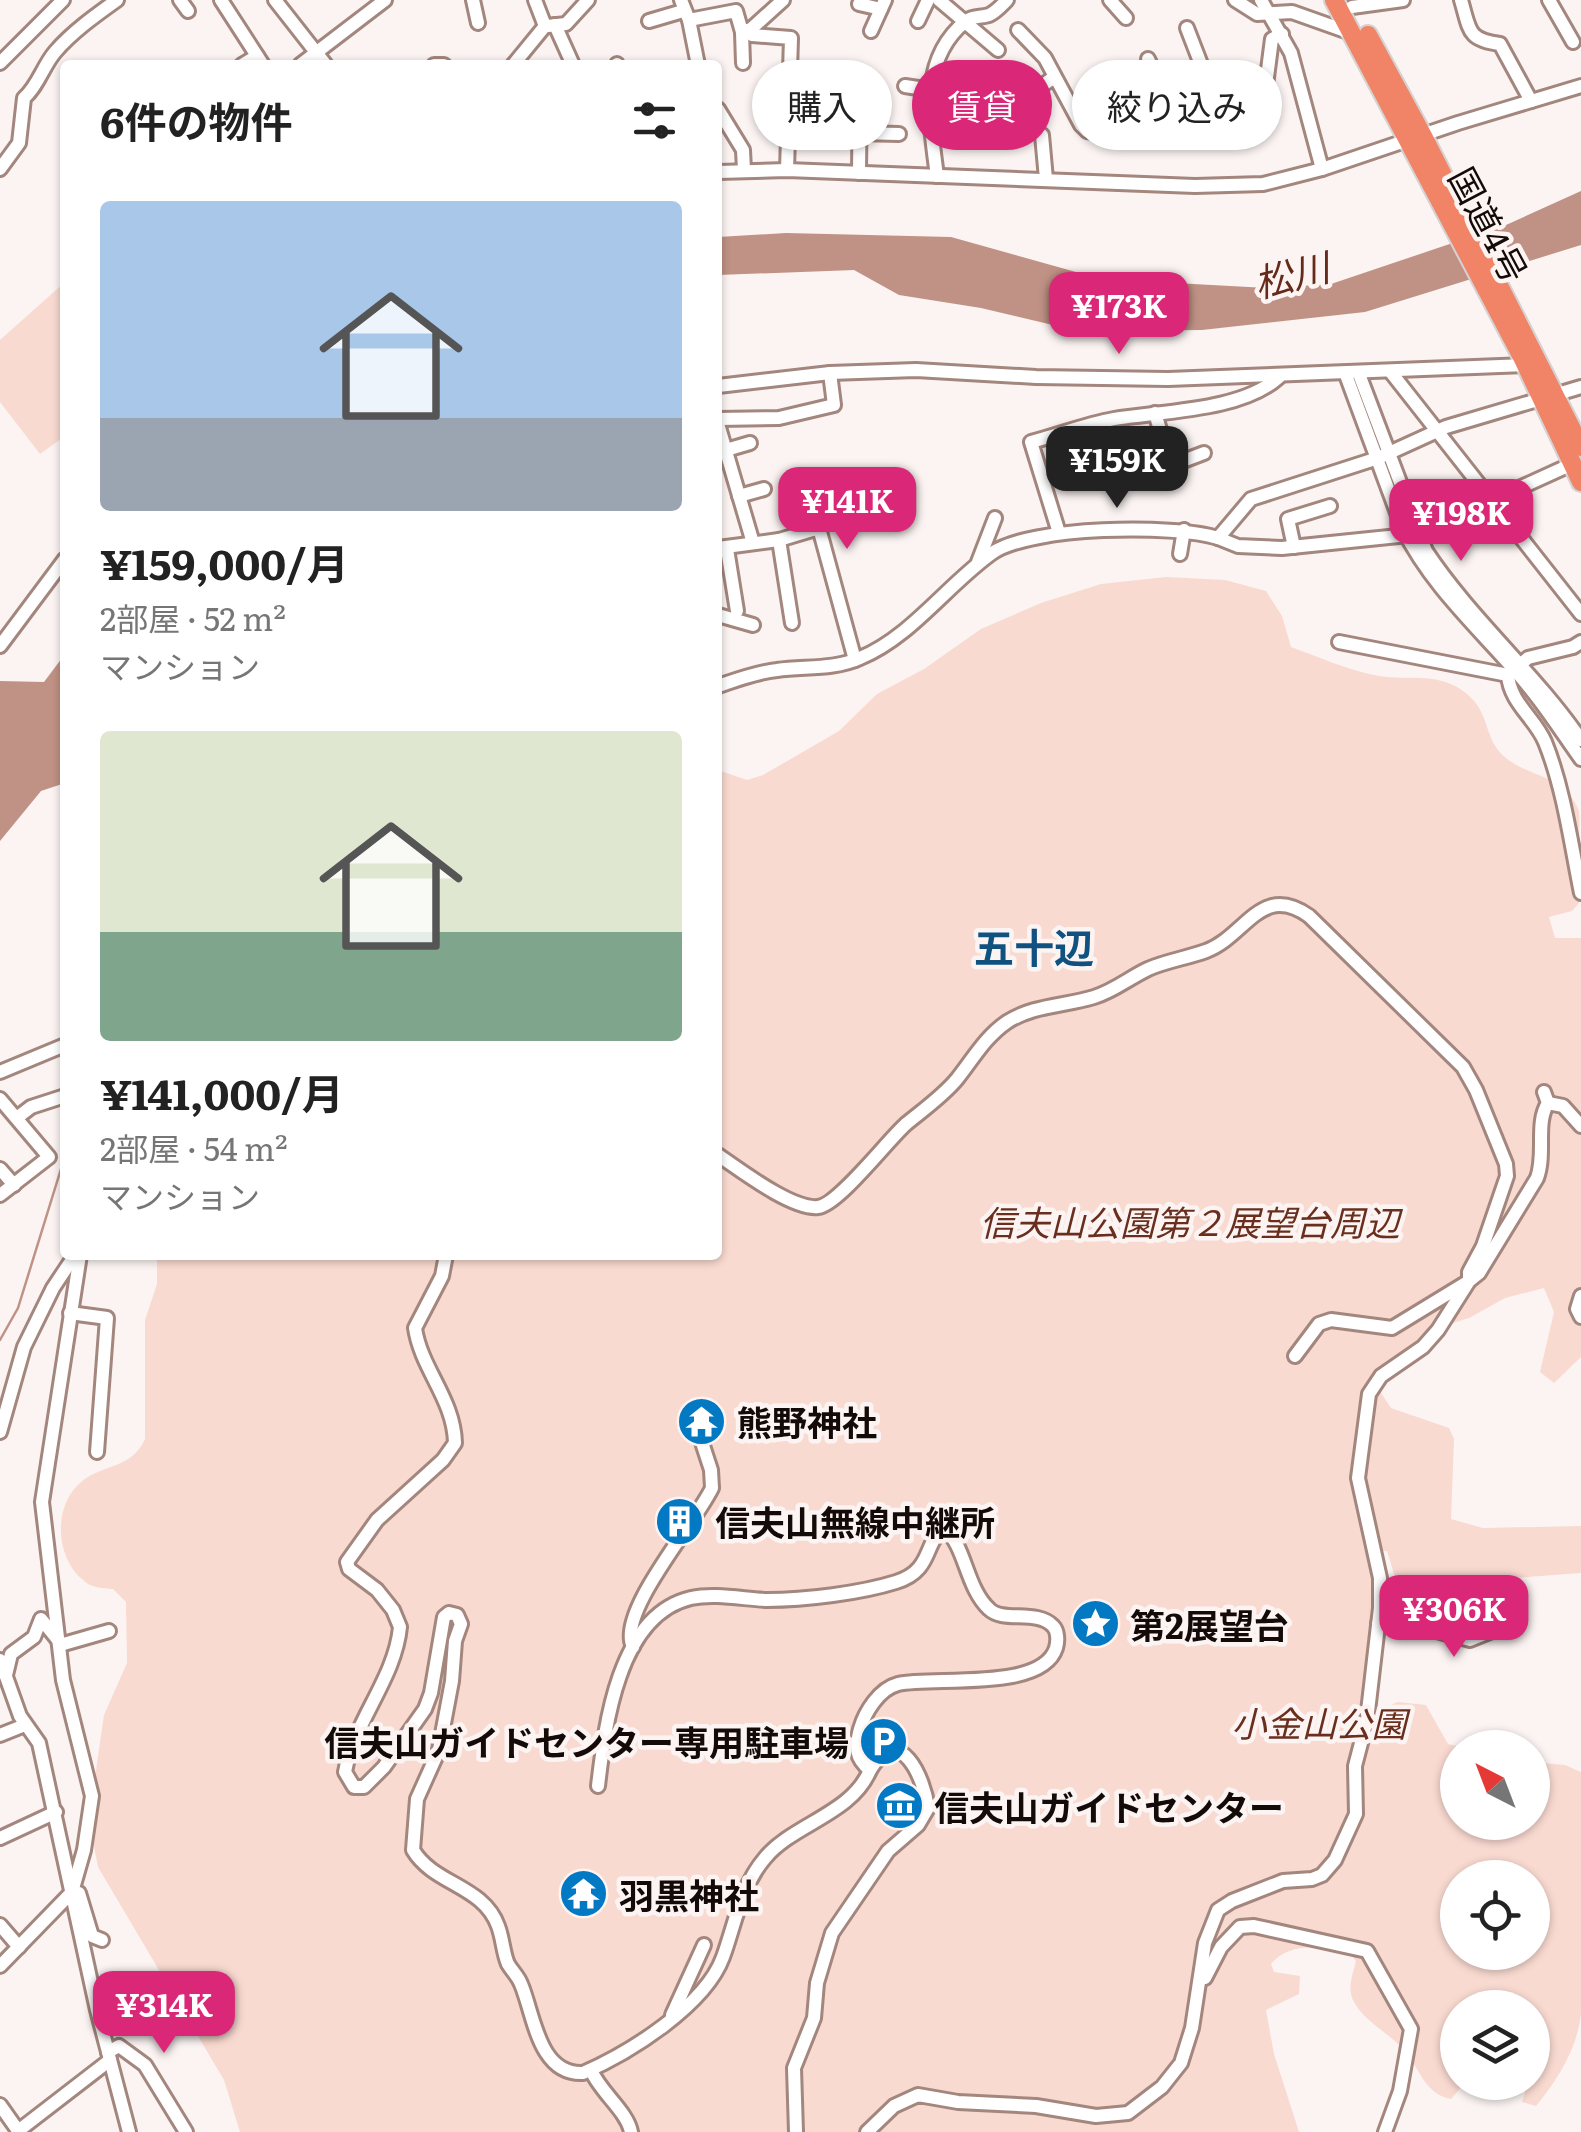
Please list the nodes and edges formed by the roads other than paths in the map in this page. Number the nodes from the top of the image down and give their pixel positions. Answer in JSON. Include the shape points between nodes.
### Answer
{"nodes":[{"id":1,"x":63,"y":0,"type":"edge"},
{"id":2,"x":117,"y":0,"type":"edge"},
{"id":3,"x":221,"y":0,"type":"edge"},
{"id":4,"x":275,"y":0,"type":"edge"},
{"id":5,"x":385,"y":0,"type":"edge"},
{"id":6,"x":474,"y":0,"type":"edge"},
{"id":7,"x":535,"y":0,"type":"edge"},
{"id":8,"x":588,"y":0,"type":"edge"},
{"id":9,"x":783,"y":0,"type":"edge"},
{"id":10,"x":928,"y":0,"type":"edge"},
{"id":11,"x":940,"y":0,"type":"edge"},
{"id":12,"x":1008,"y":0,"type":"edge"},
{"id":13,"x":1110,"y":0,"type":"edge"},
{"id":14,"x":1235,"y":0,"type":"edge"},
{"id":15,"x":1262,"y":0,"type":"edge"},
{"id":16,"x":1402,"y":0,"type":"edge"},
{"id":17,"x":1462,"y":0,"type":"edge"},
{"id":18,"x":1549,"y":0,"type":"edge"},
{"id":19,"x":1345,"y":2,"type":"edge"},
{"id":20,"x":860,"y":4,"type":"dead end"},
{"id":21,"x":883,"y":4,"type":"edge"},
{"id":22,"x":734,"y":6,"type":"edge"},
{"id":23,"x":684,"y":10,"type":"edge"},
{"id":24,"x":1270,"y":13,"type":"junction"},
{"id":25,"x":1126,"y":18,"type":"dead end"},
{"id":26,"x":649,"y":21,"type":"dead end"},
{"id":27,"x":918,"y":21,"type":"dead end"},
{"id":28,"x":478,"y":22,"type":"dead end"},
{"id":29,"x":965,"y":22,"type":"junction"},
{"id":30,"x":550,"y":26,"type":"junction"},
{"id":31,"x":1187,"y":28,"type":"dead end"},
{"id":32,"x":871,"y":30,"type":"dead end"},
{"id":33,"x":1018,"y":30,"type":"dead end"},
{"id":34,"x":745,"y":31,"type":"junction"},
{"id":35,"x":1282,"y":34,"type":"junction"},
{"id":36,"x":1354,"y":34,"type":"junction"},
{"id":37,"x":1572,"y":42,"type":"dead end"},
{"id":38,"x":998,"y":50,"type":"dead end"},
{"id":39,"x":316,"y":53,"type":"junction"},
{"id":40,"x":260,"y":60,"type":"edge"},
{"id":41,"x":307,"y":60,"type":"edge"},
{"id":42,"x":322,"y":60,"type":"edge"},
{"id":43,"x":517,"y":60,"type":"edge"},
{"id":44,"x":571,"y":60,"type":"edge"},
{"id":45,"x":697,"y":60,"type":"edge"},
{"id":46,"x":937,"y":60,"type":"edge"},
{"id":47,"x":1199,"y":60,"type":"edge"},
{"id":48,"x":1269,"y":60,"type":"edge"},
{"id":49,"x":0,"y":63,"type":"edge"},
{"id":50,"x":744,"y":63,"type":"dead end"},
{"id":51,"x":1053,"y":78,"type":"joint"},
{"id":52,"x":905,"y":86,"type":"dead end"},
{"id":53,"x":1581,"y":86,"type":"edge"},
{"id":54,"x":912,"y":87,"type":"edge"},
{"id":55,"x":1531,"y":101,"type":"junction"},
{"id":56,"x":1072,"y":107,"type":"edge"},
{"id":57,"x":722,"y":116,"type":"edge"},
{"id":58,"x":892,"y":133,"type":"edge"},
{"id":59,"x":900,"y":134,"type":"dead end"},
{"id":60,"x":1418,"y":142,"type":"junction"},
{"id":61,"x":859,"y":150,"type":"edge"},
{"id":62,"x":934,"y":150,"type":"edge"},
{"id":63,"x":1043,"y":150,"type":"edge"},
{"id":64,"x":1322,"y":169,"type":"junction"},
{"id":65,"x":0,"y":170,"type":"edge"},
{"id":66,"x":744,"y":170,"type":"junction"},
{"id":67,"x":787,"y":170,"type":"junction"},
{"id":68,"x":722,"y":172,"type":"edge"},
{"id":69,"x":859,"y":173,"type":"junction"},
{"id":70,"x":937,"y":176,"type":"junction"},
{"id":71,"x":1046,"y":179,"type":"junction"},
{"id":72,"x":1528,"y":359,"type":"junction"},
{"id":73,"x":1390,"y":371,"type":"junction"},
{"id":74,"x":830,"y":374,"type":"junction"},
{"id":75,"x":1352,"y":374,"type":"junction"},
{"id":76,"x":1279,"y":377,"type":"junction"},
{"id":77,"x":722,"y":386,"type":"edge"},
{"id":78,"x":1581,"y":387,"type":"edge"},
{"id":79,"x":1547,"y":395,"type":"junction"},
{"id":80,"x":1155,"y":413,"type":"junction"},
{"id":81,"x":722,"y":421,"type":"edge"},
{"id":82,"x":1437,"y":432,"type":"junction"},
{"id":83,"x":722,"y":436,"type":"edge"},
{"id":84,"x":750,"y":443,"type":"dead end"},
{"id":85,"x":726,"y":450,"type":"junction"},
{"id":86,"x":1204,"y":453,"type":"dead end"},
{"id":87,"x":1383,"y":455,"type":"junction"},
{"id":88,"x":1578,"y":464,"type":"edge"},
{"id":89,"x":764,"y":489,"type":"dead end"},
{"id":90,"x":739,"y":496,"type":"junction"},
{"id":91,"x":1493,"y":502,"type":"junction"},
{"id":92,"x":1330,"y":506,"type":"dead end"},
{"id":93,"x":995,"y":518,"type":"dead end"},
{"id":94,"x":1184,"y":530,"type":"junction"},
{"id":95,"x":1060,"y":533,"type":"junction"},
{"id":96,"x":1411,"y":534,"type":"junction"},
{"id":97,"x":1218,"y":538,"type":"junction"},
{"id":98,"x":780,"y":540,"type":"junction"},
{"id":99,"x":753,"y":543,"type":"junction"},
{"id":100,"x":1294,"y":547,"type":"junction"},
{"id":101,"x":722,"y":548,"type":"edge"},
{"id":102,"x":1180,"y":554,"type":"dead end"},
{"id":103,"x":978,"y":564,"type":"junction"},
{"id":104,"x":60,"y":566,"type":"edge"},
{"id":105,"x":737,"y":611,"type":"dead end"},
{"id":106,"x":1581,"y":614,"type":"edge"},
{"id":107,"x":722,"y":616,"type":"edge"},
{"id":108,"x":792,"y":623,"type":"dead end"},
{"id":109,"x":753,"y":625,"type":"dead end"},
{"id":110,"x":1338,"y":642,"type":"dead end"},
{"id":111,"x":1581,"y":642,"type":"edge"},
{"id":112,"x":0,"y":646,"type":"edge"},
{"id":113,"x":854,"y":660,"type":"junction"},
{"id":114,"x":1515,"y":669,"type":"junction"},
{"id":115,"x":722,"y":685,"type":"edge"},
{"id":116,"x":1581,"y":740,"type":"edge"},
{"id":117,"x":1581,"y":760,"type":"edge"},
{"id":118,"x":1581,"y":894,"type":"edge"},
{"id":119,"x":60,"y":1047,"type":"edge"},
{"id":120,"x":0,"y":1072,"type":"edge"},
{"id":121,"x":0,"y":1098,"type":"edge"},
{"id":122,"x":60,"y":1098,"type":"edge"},
{"id":123,"x":18,"y":1117,"type":"junction"},
{"id":124,"x":1581,"y":1126,"type":"edge"},
{"id":125,"x":722,"y":1158,"type":"edge"},
{"id":126,"x":0,"y":1169,"type":"edge"},
{"id":127,"x":14,"y":1185,"type":"junction"},
{"id":128,"x":0,"y":1195,"type":"edge"},
{"id":129,"x":74,"y":1260,"type":"edge"},
{"id":130,"x":77,"y":1260,"type":"edge"},
{"id":131,"x":445,"y":1260,"type":"edge"},
{"id":132,"x":1469,"y":1281,"type":"junction"},
{"id":133,"x":1581,"y":1296,"type":"edge"},
{"id":134,"x":70,"y":1314,"type":"junction"},
{"id":135,"x":1581,"y":1318,"type":"edge"},
{"id":136,"x":1295,"y":1356,"type":"dead end"},
{"id":137,"x":693,"y":1416,"type":"dead end"},
{"id":138,"x":0,"y":1432,"type":"edge"},
{"id":139,"x":97,"y":1452,"type":"dead end"},
{"id":140,"x":1517,"y":1621,"type":"dead end"},
{"id":141,"x":1378,"y":1624,"type":"junction"},
{"id":142,"x":109,"y":1631,"type":"dead end"},
{"id":143,"x":60,"y":1643,"type":"junction"},
{"id":144,"x":633,"y":1647,"type":"junction"},
{"id":145,"x":0,"y":1660,"type":"edge"},
{"id":146,"x":6,"y":1675,"type":"junction"},
{"id":147,"x":25,"y":1725,"type":"junction"},
{"id":148,"x":0,"y":1735,"type":"edge"},
{"id":149,"x":870,"y":1770,"type":"junction"},
{"id":150,"x":598,"y":1786,"type":"dead end"},
{"id":151,"x":56,"y":1812,"type":"junction"},
{"id":152,"x":0,"y":1838,"type":"edge"},
{"id":153,"x":72,"y":1892,"type":"junction"},
{"id":154,"x":0,"y":1925,"type":"edge"},
{"id":155,"x":102,"y":1940,"type":"dead end"},
{"id":156,"x":704,"y":1945,"type":"dead end"},
{"id":157,"x":19,"y":1947,"type":"junction"},
{"id":158,"x":0,"y":1966,"type":"edge"},
{"id":159,"x":1201,"y":1984,"type":"junction"},
{"id":160,"x":669,"y":2022,"type":"junction"},
{"id":161,"x":109,"y":2056,"type":"junction"},
{"id":162,"x":591,"y":2070,"type":"junction"},
{"id":163,"x":0,"y":2106,"type":"edge"},
{"id":164,"x":127,"y":2127,"type":"edge"},
{"id":165,"x":19,"y":2131,"type":"edge"},
{"id":166,"x":112,"y":2132,"type":"edge"},
{"id":167,"x":186,"y":2132,"type":"edge"},
{"id":168,"x":631,"y":2132,"type":"edge"},
{"id":169,"x":796,"y":2132,"type":"edge"},
{"id":170,"x":867,"y":2132,"type":"edge"},
{"id":171,"x":1384,"y":2132,"type":"edge"}],
"edges":[{"from":1,"to":49,"type":"street"},
{"from":2,"to":65,"type":"street","via":[[42,70],[24,98],[18,143]]},
{"from":3,"to":40,"type":"street"},
{"from":4,"to":39,"type":"street"},
{"from":5,"to":39,"type":"street"},
{"from":6,"to":28,"type":"street"},
{"from":7,"to":30,"type":"street"},
{"from":8,"to":30,"type":"street","via":[[566,24]]},
{"from":9,"to":34,"type":"street"},
{"from":10,"to":27,"type":"street"},
{"from":11,"to":29,"type":"street"},
{"from":12,"to":29,"type":"street","via":[[990,15]]},
{"from":13,"to":25,"type":"street"},
{"from":14,"to":24,"type":"street","via":[[1256,14]]},
{"from":15,"to":24,"type":"street"},
{"from":16,"to":19,"type":"street"},
{"from":17,"to":55,"type":"street","via":[[1470,32],[1484,43],[1500,44]]},
{"from":18,"to":37,"type":"street"},
{"from":19,"to":36,"type":"highway","name":"国道4号"},
{"from":19,"to":60,"type":"highway","name":"国道4号"},
{"from":20,"to":21,"type":"street"},
{"from":21,"to":32,"type":"street"},
{"from":22,"to":23,"type":"street"},
{"from":22,"to":34,"type":"street"},
{"from":23,"to":26,"type":"street"},
{"from":23,"to":45,"type":"street"},
{"from":24,"to":35,"type":"street"},
{"from":24,"to":36,"type":"street","via":[[1292,12]]},
{"from":29,"to":38,"type":"street"},
{"from":29,"to":46,"type":"street"},
{"from":30,"to":43,"type":"street"},
{"from":30,"to":44,"type":"street"},
{"from":31,"to":47,"type":"street"},
{"from":33,"to":51,"type":"street"},
{"from":34,"to":50,"type":"street"},
{"from":34,"to":67,"type":"street","via":[[790,38]]},
{"from":35,"to":48,"type":"street","via":[[1272,40]]},
{"from":35,"to":64,"type":"street"},
{"from":36,"to":60,"type":"highway","name":"国道4号"},
{"from":39,"to":41,"type":"street"},
{"from":39,"to":42,"type":"street"},
{"from":51,"to":56,"type":"street"},
{"from":52,"to":54,"type":"street"},
{"from":53,"to":55,"type":"street"},
{"from":55,"to":60,"type":"street"},
{"from":57,"to":66,"type":"street","via":[[743,150]]},
{"from":58,"to":59,"type":"street"},
{"from":60,"to":64,"type":"street"},
{"from":60,"to":72,"type":"highway","name":"国道4号"},
{"from":61,"to":69,"type":"street"},
{"from":62,"to":70,"type":"street"},
{"from":63,"to":71,"type":"street"},
{"from":64,"to":71,"type":"street","via":[[1263,184]]},
{"from":66,"to":67,"type":"street"},
{"from":66,"to":68,"type":"street"},
{"from":67,"to":69,"type":"street"},
{"from":69,"to":70,"type":"street"},
{"from":70,"to":71,"type":"street"},
{"from":72,"to":73,"type":"street"},
{"from":72,"to":79,"type":"highway","name":"国道4号"},
{"from":73,"to":75,"type":"street"},
{"from":73,"to":82,"type":"street"},
{"from":74,"to":76,"type":"street"},
{"from":74,"to":77,"type":"street"},
{"from":74,"to":81,"type":"street","via":[[834,405],[779,418]]},
{"from":75,"to":76,"type":"street"},
{"from":75,"to":87,"type":"street"},
{"from":76,"to":80,"type":"street","via":[[1252,394]]},
{"from":78,"to":79,"type":"street"},
{"from":79,"to":82,"type":"street"},
{"from":79,"to":88,"type":"highway","name":"国道4号"},
{"from":80,"to":86,"type":"street","via":[[1166,450],[1183,462]]},
{"from":80,"to":95,"type":"street","via":[[1031,442]]},
{"from":82,"to":87,"type":"street"},
{"from":82,"to":91,"type":"street"},
{"from":83,"to":85,"type":"street"},
{"from":84,"to":85,"type":"street"},
{"from":85,"to":90,"type":"street"},
{"from":87,"to":96,"type":"street"},
{"from":87,"to":97,"type":"street","via":[[1251,499]]},
{"from":88,"to":91,"type":"street"},
{"from":89,"to":90,"type":"street"},
{"from":90,"to":99,"type":"street"},
{"from":91,"to":96,"type":"street"},
{"from":91,"to":106,"type":"street"},
{"from":92,"to":100,"type":"street","via":[[1288,519]]},
{"from":93,"to":103,"type":"street"},
{"from":94,"to":95,"type":"street"},
{"from":94,"to":97,"type":"street"},
{"from":94,"to":102,"type":"street"},
{"from":95,"to":103,"type":"street","via":[[996,550]]},
{"from":96,"to":100,"type":"street"},
{"from":96,"to":114,"type":"street"},
{"from":97,"to":100,"type":"street","via":[[1238,546]]},
{"from":98,"to":99,"type":"street"},
{"from":98,"to":108,"type":"street"},
{"from":98,"to":113,"type":"street","via":[[820,528]]},
{"from":99,"to":101,"type":"street"},
{"from":101,"to":105,"type":"street"},
{"from":103,"to":113,"type":"street","via":[[905,628]]},
{"from":104,"to":112,"type":"street"},
{"from":107,"to":109,"type":"street"},
{"from":110,"to":114,"type":"street"},
{"from":111,"to":114,"type":"street","via":[[1528,658]]},
{"from":113,"to":115,"type":"street"},
{"from":114,"to":116,"type":"street","via":[[1556,704]]},
{"from":114,"to":117,"type":"street"},
{"from":114,"to":118,"type":"street","via":[[1514,698],[1544,738],[1558,781]]},
{"from":119,"to":120,"type":"street"},
{"from":121,"to":123,"type":"street"},
{"from":122,"to":123,"type":"street"},
{"from":123,"to":127,"type":"street","via":[[49,1157]]},
{"from":124,"to":132,"type":"street","via":[[1546,1098],[1537,1178]]},
{"from":125,"to":132,"type":"street","via":[[798,1204],[823,1206],[1013,1018],[1095,996],[1209,950],[1282,904],[1310,916],[1471,1080],[1508,1176]]},
{"from":126,"to":127,"type":"street"},
{"from":127,"to":128,"type":"street"},
{"from":129,"to":138,"type":"street","via":[[24,1346]]},
{"from":130,"to":134,"type":"street"},
{"from":131,"to":162,"type":"street","via":[[414,1328],[450,1412],[454,1443],[377,1520],[347,1562],[386,1601],[400,1626],[345,1772],[354,1787],[364,1787],[422,1716],[444,1616],[457,1615],[449,1701],[439,1750],[417,1799],[413,1850],[431,1871],[464,1886],[492,1913],[550,2056],[574,2074]]},
{"from":132,"to":136,"type":"street","via":[[1392,1328],[1319,1324]]},
{"from":132,"to":141,"type":"street","via":[[1438,1330],[1381,1376],[1369,1394],[1358,1478],[1380,1578]]},
{"from":133,"to":135,"type":"street"},
{"from":134,"to":139,"type":"street","via":[[107,1318]]},
{"from":134,"to":143,"type":"street","via":[[42,1502]]},
{"from":137,"to":144,"type":"street","via":[[712,1488],[637,1604],[628,1632]]},
{"from":140,"to":141,"type":"street","via":[[1470,1640],[1411,1624]]},
{"from":141,"to":159,"type":"street","via":[[1355,1766],[1356,1814],[1340,1851],[1312,1879],[1283,1881],[1218,1910],[1205,1943]]},
{"from":142,"to":143,"type":"street"},
{"from":143,"to":146,"type":"street","via":[[41,1619],[34,1637],[11,1654]]},
{"from":143,"to":153,"type":"street","via":[[92,1796]]},
{"from":144,"to":149,"type":"street","via":[[656,1618],[687,1599],[778,1600],[914,1576],[939,1532],[949,1532],[986,1606],[996,1614],[1052,1624],[1056,1648],[1044,1663],[1019,1675],[892,1686],[862,1724],[857,1753]]},
{"from":144,"to":150,"type":"street","via":[[612,1701]]},
{"from":145,"to":146,"type":"street"},
{"from":146,"to":147,"type":"street"},
{"from":147,"to":148,"type":"street"},
{"from":147,"to":151,"type":"street","via":[[39,1743]]},
{"from":149,"to":160,"type":"street","via":[[860,1788],[764,1859],[719,1966]]},
{"from":149,"to":169,"type":"street","via":[[882,1756],[907,1755],[928,1808],[832,1932],[814,2018],[794,2068]]},
{"from":151,"to":152,"type":"street"},
{"from":151,"to":153,"type":"street"},
{"from":153,"to":155,"type":"street","via":[[81,1897],[92,1936]]},
{"from":153,"to":157,"type":"street"},
{"from":153,"to":161,"type":"street"},
{"from":154,"to":157,"type":"street"},
{"from":156,"to":160,"type":"street"},
{"from":157,"to":158,"type":"street"},
{"from":159,"to":170,"type":"street","via":[[1182,2063],[1162,2088],[1128,2112],[1096,2116],[918,2095],[894,2106]]},
{"from":159,"to":171,"type":"street","via":[[1221,1946],[1240,1928],[1366,1951],[1412,2029]]},
{"from":160,"to":162,"type":"street"},
{"from":161,"to":164,"type":"street"},
{"from":161,"to":165,"type":"street"},
{"from":161,"to":167,"type":"street","via":[[119,2046],[145,2066]]},
{"from":162,"to":168,"type":"street"},
{"from":163,"to":165,"type":"street"},
{"from":164,"to":166,"type":"street"}]}
